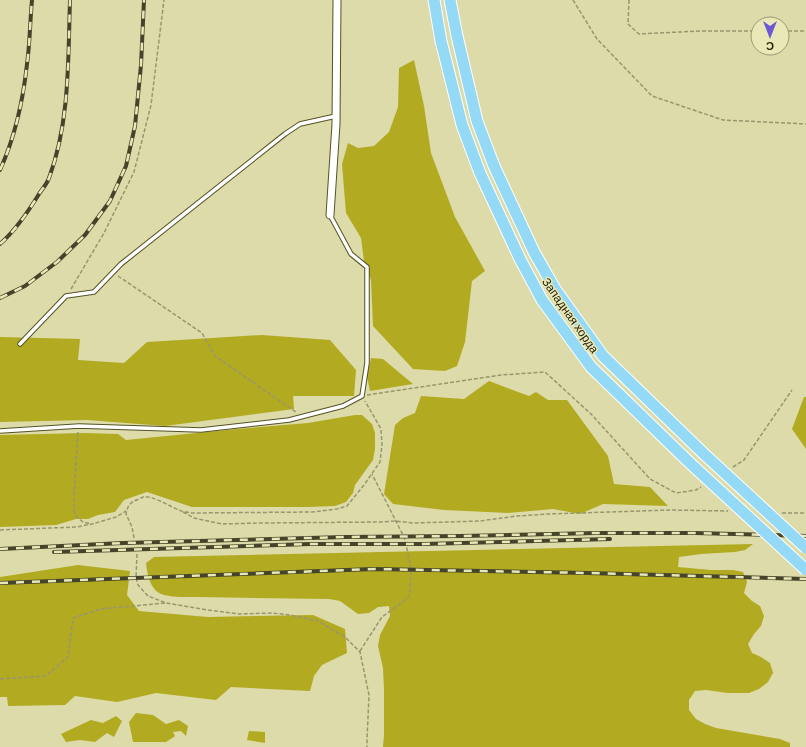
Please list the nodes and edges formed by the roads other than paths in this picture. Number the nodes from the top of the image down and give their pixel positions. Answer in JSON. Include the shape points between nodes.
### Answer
{"nodes":[{"id":1,"x":337,"y":0,"type":"edge"},
{"id":2,"x":434,"y":0,"type":"edge"},
{"id":3,"x":450,"y":0,"type":"edge"},
{"id":4,"x":336,"y":116,"type":"junction"},
{"id":5,"x":330,"y":214,"type":"joint"},
{"id":6,"x":20,"y":344,"type":"dead end"},
{"id":7,"x":0,"y":431,"type":"edge"},
{"id":8,"x":806,"y":548,"type":"edge"},
{"id":9,"x":806,"y":570,"type":"edge"}],
"edges":[{"from":1,"to":4,"type":"street"},
{"from":2,"to":9,"type":"highway","name":"Западная хорда","bridge":true,"via":[[441,41],[462,125],[480,173],[520,260],[542,300],[591,367],[690,464]]},
{"from":3,"to":8,"type":"highway","name":"Западная хорда","bridge":true,"via":[[477,121],[494,166],[534,252],[555,289],[603,356],[702,453]]},
{"from":4,"to":5,"type":"street"},
{"from":4,"to":6,"type":"lane","via":[[300,124],[285,134],[121,264],[94,292],[66,296]]},
{"from":5,"to":7,"type":"lane","via":[[351,254],[367,266],[367,363],[362,396],[343,406],[289,420],[201,430],[79,426]]}]}
